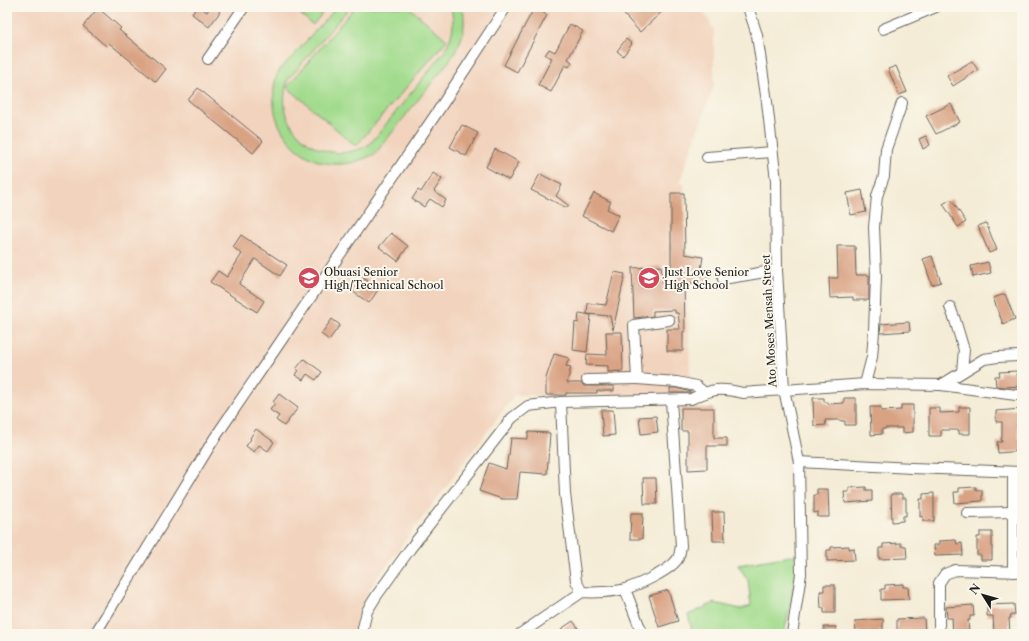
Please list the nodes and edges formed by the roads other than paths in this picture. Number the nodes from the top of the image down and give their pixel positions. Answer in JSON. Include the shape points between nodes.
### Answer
{"nodes":[{"id":1,"x":244,"y":7,"type":"edge"},
{"id":2,"x":506,"y":7,"type":"edge"},
{"id":3,"x":748,"y":7,"type":"edge"},
{"id":4,"x":936,"y":7,"type":"edge"},
{"id":5,"x":883,"y":29,"type":"dead end"},
{"id":6,"x":208,"y":59,"type":"dead end"},
{"id":7,"x":902,"y":103,"type":"dead end"},
{"id":8,"x":772,"y":152,"type":"junction"},
{"id":9,"x":707,"y":157,"type":"dead end"},
{"id":10,"x":777,"y":270,"type":"junction"},
{"id":11,"x":723,"y":279,"type":"dead end"},
{"id":12,"x":950,"y":307,"type":"dead end"},
{"id":13,"x":669,"y":320,"type":"dead end"},
{"id":14,"x":1018,"y":356,"type":"dead end"},
{"id":15,"x":962,"y":372,"type":"junction"},
{"id":16,"x":638,"y":379,"type":"junction"},
{"id":17,"x":587,"y":380,"type":"dead end"},
{"id":18,"x":865,"y":384,"type":"junction"},
{"id":19,"x":941,"y":385,"type":"junction"},
{"id":20,"x":784,"y":389,"type":"junction"},
{"id":21,"x":705,"y":392,"type":"junction"},
{"id":22,"x":1022,"y":395,"type":"edge"},
{"id":23,"x":671,"y":400,"type":"junction"},
{"id":24,"x":561,"y":402,"type":"junction"},
{"id":25,"x":799,"y":462,"type":"junction"},
{"id":26,"x":1017,"y":472,"type":"edge"},
{"id":27,"x":1013,"y":512,"type":"junction"},
{"id":28,"x":967,"y":513,"type":"dead end"},
{"id":29,"x":1017,"y":572,"type":"edge"},
{"id":30,"x":625,"y":589,"type":"junction"},
{"id":31,"x":582,"y":592,"type":"junction"},
{"id":32,"x":642,"y":633,"type":"edge"},
{"id":33,"x":95,"y":634,"type":"edge"},
{"id":34,"x":364,"y":634,"type":"edge"},
{"id":35,"x":520,"y":634,"type":"edge"},
{"id":36,"x":792,"y":634,"type":"edge"},
{"id":37,"x":939,"y":634,"type":"edge"}],
"edges":[{"from":1,"to":6,"type":"street"},
{"from":2,"to":33,"type":"street","via":[[214,439]]},
{"from":3,"to":8,"type":"street","name":"Ato Moses Mensah Street","via":[[757,35]]},
{"from":4,"to":5,"type":"street"},
{"from":7,"to":18,"type":"street","via":[[886,149],[884,176],[877,196],[874,227],[874,331],[872,357]]},
{"from":8,"to":9,"type":"street"},
{"from":8,"to":10,"type":"street","name":"Ato Moses Mensah Street","via":[[776,181]]},
{"from":10,"to":11,"type":"street"},
{"from":10,"to":20,"type":"street","name":"Ato Moses Mensah Street"},
{"from":12,"to":15,"type":"street","via":[[964,350]]},
{"from":13,"to":16,"type":"street","via":[[634,325]]},
{"from":14,"to":15,"type":"street","via":[[984,359]]},
{"from":15,"to":19,"type":"street"},
{"from":16,"to":17,"type":"street"},
{"from":16,"to":21,"type":"street","via":[[677,382],[696,386]]},
{"from":18,"to":19,"type":"street"},
{"from":18,"to":20,"type":"street"},
{"from":19,"to":22,"type":"street"},
{"from":20,"to":21,"type":"street","via":[[743,393],[718,389]]},
{"from":20,"to":25,"type":"street","name":"Ato Moses Mensah Street"},
{"from":21,"to":23,"type":"street","via":[[691,400]]},
{"from":23,"to":24,"type":"street"},
{"from":23,"to":30,"type":"street","via":[[681,546],[679,558],[671,567]]},
{"from":24,"to":31,"type":"street","via":[[565,494],[576,581]]},
{"from":24,"to":34,"type":"street","via":[[528,406],[512,418],[377,595],[367,611]]},
{"from":25,"to":26,"type":"street"},
{"from":25,"to":36,"type":"street","name":"Ato Moses Mensah Street","via":[[801,574]]},
{"from":26,"to":27,"type":"street"},
{"from":27,"to":28,"type":"street"},
{"from":27,"to":29,"type":"street"},
{"from":29,"to":37,"type":"street","via":[[955,570],[945,574],[939,583]]},
{"from":30,"to":31,"type":"street"},
{"from":30,"to":32,"type":"street"},
{"from":31,"to":35,"type":"street"}]}
